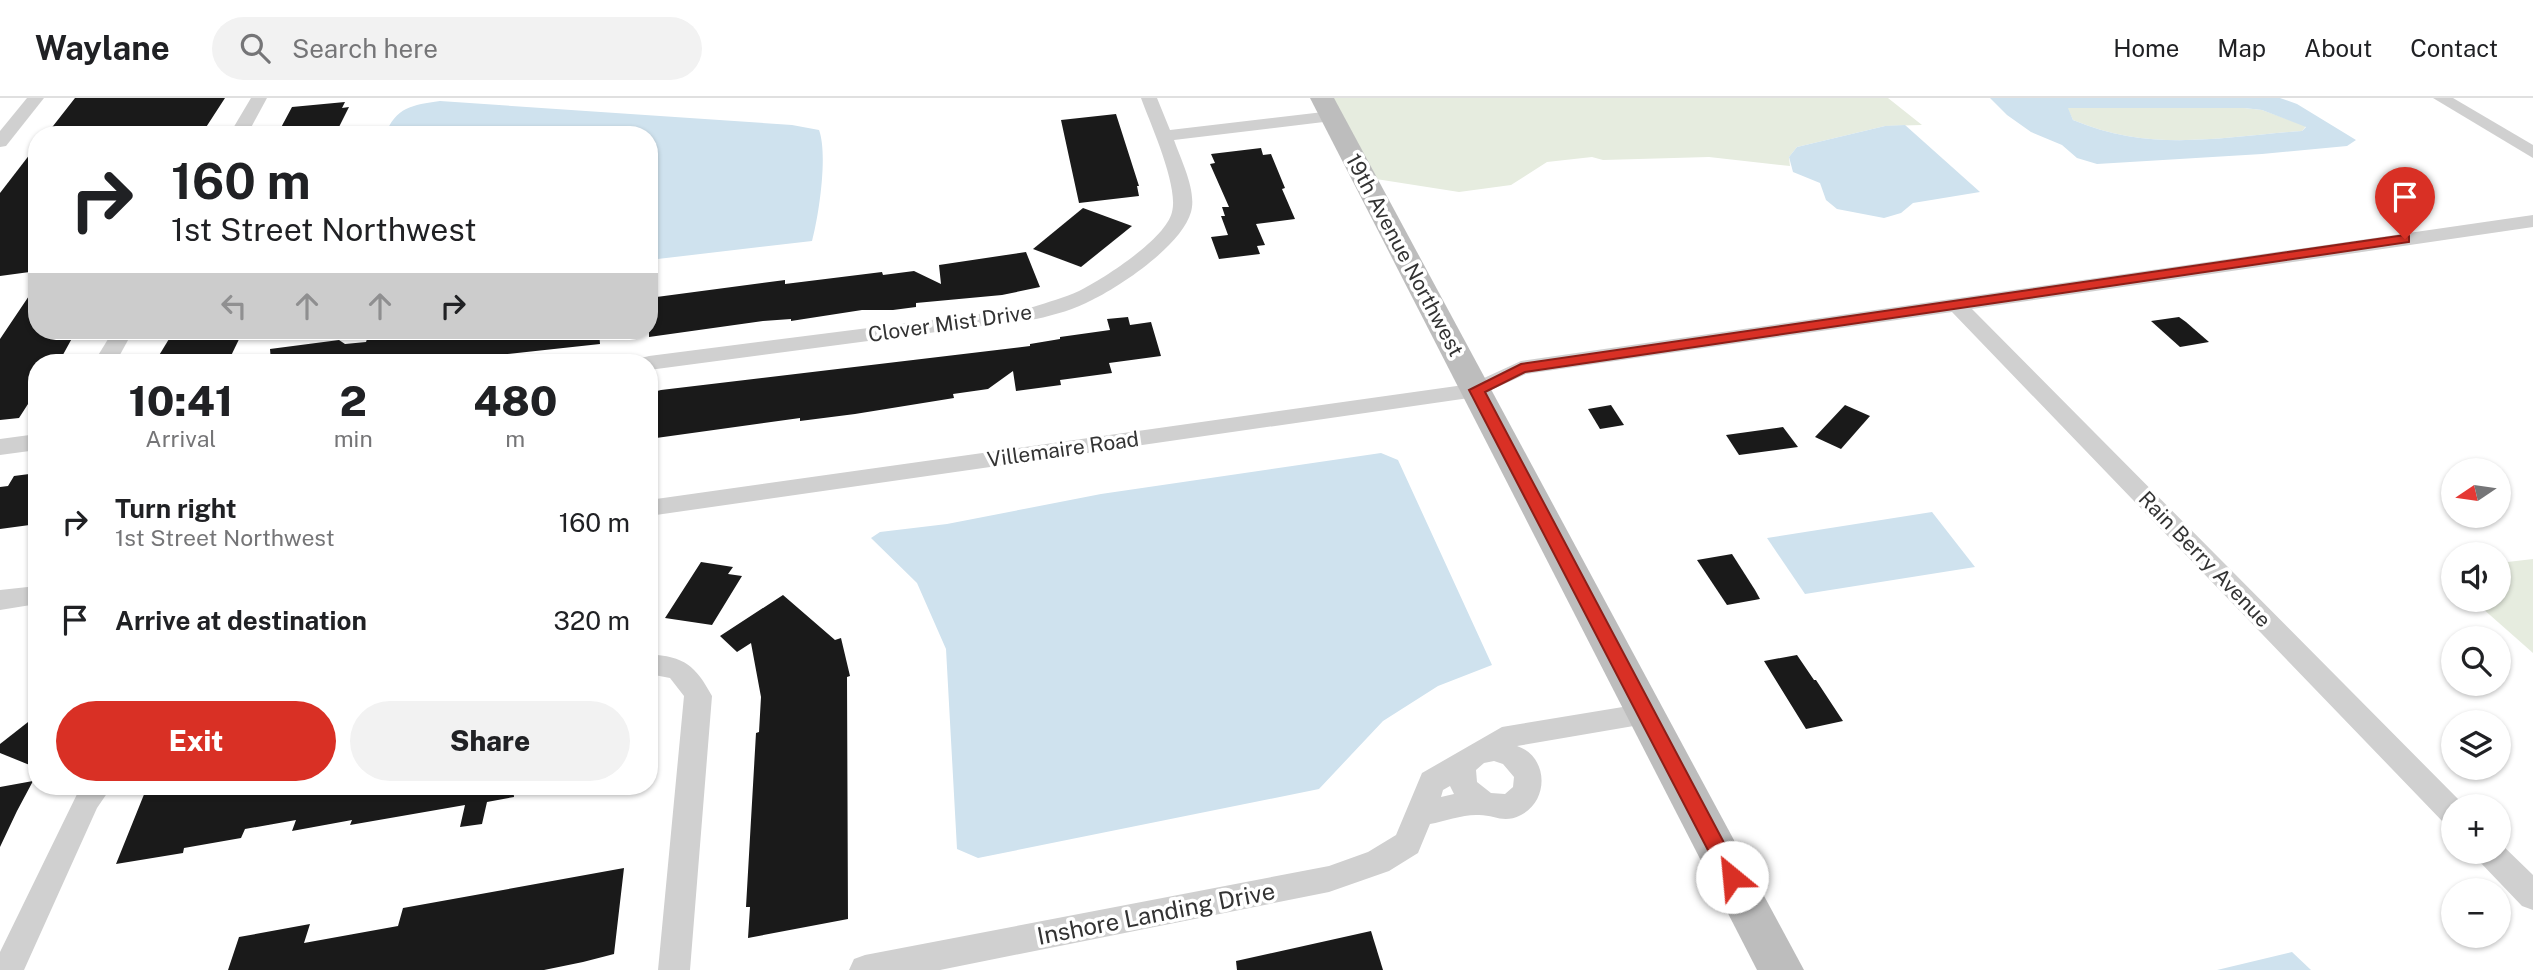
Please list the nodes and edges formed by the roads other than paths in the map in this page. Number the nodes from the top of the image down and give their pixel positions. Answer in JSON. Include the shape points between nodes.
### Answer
{"nodes":[{"id":1,"x":36,"y":98,"type":"edge"},
{"id":2,"x":260,"y":98,"type":"edge"},
{"id":3,"x":1149,"y":98,"type":"edge"},
{"id":4,"x":2441,"y":98,"type":"edge"},
{"id":5,"x":1326,"y":106,"type":"edge"},
{"id":6,"x":243,"y":126,"type":"edge"},
{"id":7,"x":1160,"y":129,"type":"junction"},
{"id":8,"x":0,"y":142,"type":"edge"},
{"id":9,"x":2533,"y":153,"type":"edge"},
{"id":10,"x":2533,"y":221,"type":"edge"},
{"id":11,"x":1956,"y":304,"type":"junction"},
{"id":12,"x":658,"y":362,"type":"edge"},
{"id":13,"x":1476,"y":390,"type":"junction"},
{"id":14,"x":28,"y":444,"type":"edge"},
{"id":15,"x":0,"y":447,"type":"edge"},
{"id":16,"x":658,"y":507,"type":"edge"},
{"id":17,"x":28,"y":596,"type":"edge"},
{"id":18,"x":0,"y":600,"type":"edge"},
{"id":19,"x":658,"y":664,"type":"edge"},
{"id":20,"x":1647,"y":714,"type":"junction"},
{"id":21,"x":1551,"y":730,"type":"junction"},
{"id":22,"x":1476,"y":755,"type":"junction"},
{"id":23,"x":1527,"y":769,"type":"junction"},
{"id":24,"x":90,"y":795,"type":"edge"},
{"id":25,"x":2441,"y":801,"type":"edge"},
{"id":26,"x":1480,"y":802,"type":"junction"},
{"id":27,"x":1421,"y":813,"type":"junction"},
{"id":28,"x":2502,"y":864,"type":"edge"},
{"id":29,"x":2533,"y":896,"type":"edge"},
{"id":30,"x":8,"y":970,"type":"edge"},
{"id":31,"x":674,"y":970,"type":"edge"},
{"id":32,"x":865,"y":970,"type":"edge"},
{"id":33,"x":1780,"y":970,"type":"edge"}],
"edges":[{"from":1,"to":8,"type":"street"},
{"from":2,"to":6,"type":"street"},
{"from":3,"to":7,"type":"street","name":"Clover Mist Drive"},
{"from":4,"to":9,"type":"street"},
{"from":5,"to":7,"type":"street"},
{"from":5,"to":13,"type":"street","name":"19th Avenue Northwest"},
{"from":7,"to":12,"type":"street","name":"Clover Mist Drive","via":[[1181,191],[1182,212],[1169,233],[1086,296],[1036,313]]},
{"from":10,"to":11,"type":"street","name":"Villemaire Road"},
{"from":11,"to":13,"type":"street","name":"Villemaire Road","via":[[1521,368]]},
{"from":11,"to":25,"type":"street","name":"Rain Berry Avenue"},
{"from":13,"to":16,"type":"street","name":"Villemaire Road"},
{"from":13,"to":20,"type":"street","name":"19th Avenue Northwest"},
{"from":14,"to":15,"type":"street"},
{"from":17,"to":18,"type":"street"},
{"from":19,"to":31,"type":"street","via":[[688,676],[698,696]]},
{"from":20,"to":21,"type":"street","name":"Inshore Landing Drive"},
{"from":20,"to":33,"type":"street","name":"19th Avenue Northwest"},
{"from":21,"to":22,"type":"street","name":"Inshore Landing Drive","via":[[1512,735]]},
{"from":21,"to":23,"type":"street"},
{"from":22,"to":23,"type":"street","via":[[1504,751]]},
{"from":22,"to":26,"type":"street","via":[[1462,768],[1464,787]]},
{"from":22,"to":27,"type":"street","name":"Inshore Landing Drive","via":[[1432,782]]},
{"from":23,"to":26,"type":"street","via":[[1530,786],[1520,801],[1500,807]]},
{"from":24,"to":30,"type":"street"},
{"from":26,"to":27,"type":"street"},
{"from":27,"to":32,"type":"street","name":"Inshore Landing Drive","via":[[1407,844],[1378,862],[1329,879]]},
{"from":28,"to":29,"type":"street"}]}
